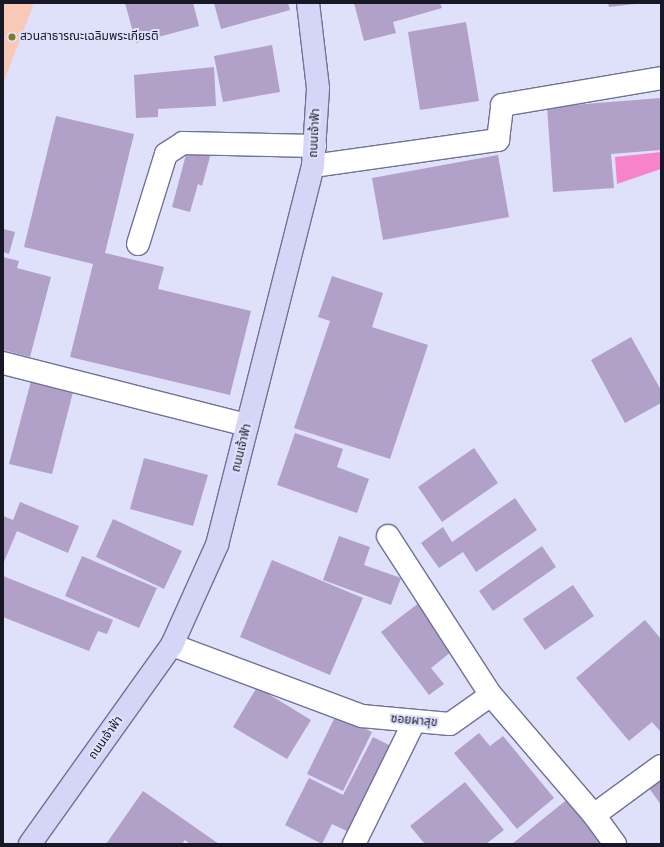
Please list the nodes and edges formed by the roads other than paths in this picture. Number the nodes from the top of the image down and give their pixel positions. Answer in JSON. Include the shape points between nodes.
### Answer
{"nodes":[{"id":1,"x":308,"y":3,"type":"edge"},
{"id":2,"x":661,"y":78,"type":"edge"},
{"id":3,"x":314,"y":156,"type":"junction"},
{"id":4,"x":138,"y":244,"type":"dead end"},
{"id":5,"x":3,"y":363,"type":"edge"},
{"id":6,"x":247,"y":426,"type":"junction"},
{"id":7,"x":388,"y":536,"type":"dead end"},
{"id":8,"x":172,"y":644,"type":"junction"},
{"id":9,"x":491,"y":694,"type":"junction"},
{"id":10,"x":414,"y":722,"type":"junction"},
{"id":11,"x":661,"y":766,"type":"edge"},
{"id":12,"x":594,"y":815,"type":"junction"},
{"id":13,"x":30,"y":844,"type":"edge"},
{"id":14,"x":354,"y":844,"type":"edge"},
{"id":15,"x":615,"y":844,"type":"edge"}],
"edges":[{"from":1,"to":3,"type":"main road","name":"ถนนเจ้าฟ้า","via":[[318,88]]},
{"from":2,"to":3,"type":"street","via":[[502,105],[498,140]]},
{"from":3,"to":4,"type":"street","via":[[183,143],[166,154]]},
{"from":3,"to":6,"type":"main road","name":"ถนนเจ้าฟ้า"},
{"from":5,"to":6,"type":"street"},
{"from":6,"to":8,"type":"main road","name":"ถนนเจ้าฟ้า","via":[[217,545]]},
{"from":7,"to":9,"type":"street"},
{"from":8,"to":10,"type":"street","name":"ซอยผาสุข","via":[[362,716]]},
{"from":8,"to":13,"type":"main road","name":"ถนนเจ้าฟ้า"},
{"from":9,"to":10,"type":"street","name":"ซอยผาสุข","via":[[450,724]]},
{"from":9,"to":12,"type":"street"},
{"from":10,"to":14,"type":"street"},
{"from":11,"to":12,"type":"street"},
{"from":12,"to":15,"type":"street"}]}
